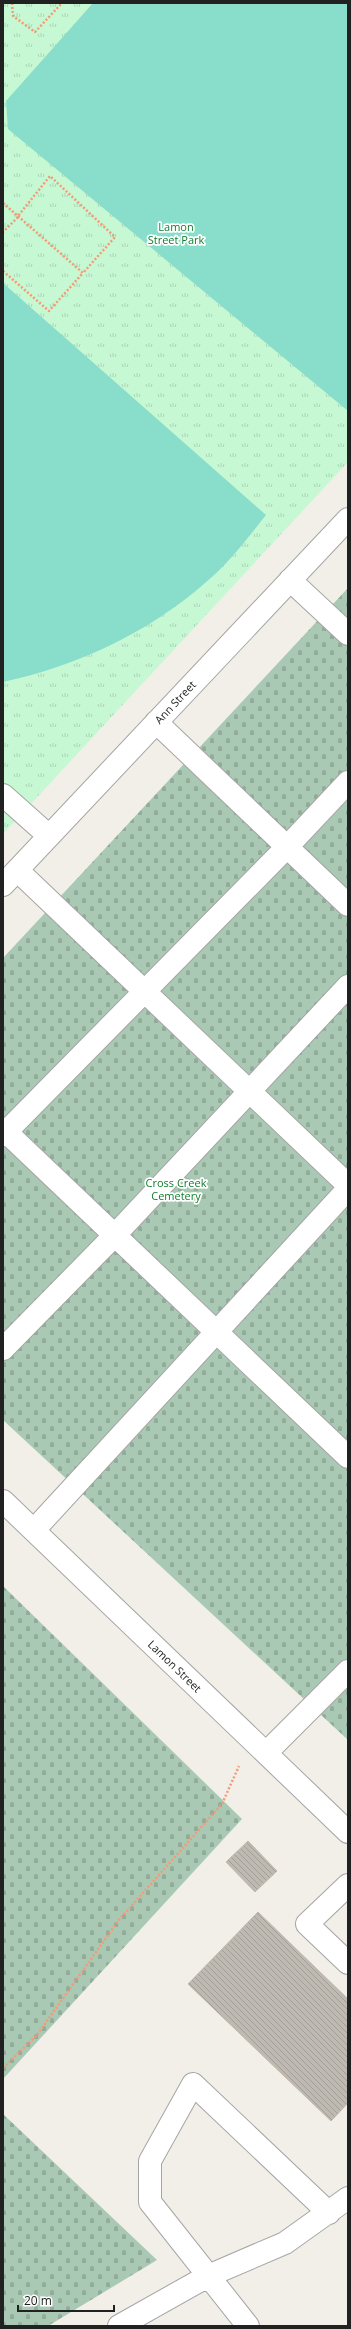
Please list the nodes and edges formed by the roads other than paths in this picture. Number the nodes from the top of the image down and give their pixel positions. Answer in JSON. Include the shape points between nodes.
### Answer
{"nodes":[{"id":1,"x":348,"y":519,"type":"edge"},
{"id":2,"x":290,"y":580,"type":"junction"},
{"id":3,"x":348,"y":634,"type":"edge"},
{"id":4,"x":156,"y":722,"type":"junction"},
{"id":5,"x":348,"y":782,"type":"edge"},
{"id":6,"x":3,"y":795,"type":"edge"},
{"id":7,"x":49,"y":836,"type":"junction"},
{"id":8,"x":287,"y":847,"type":"junction"},
{"id":9,"x":10,"y":877,"type":"edge"},
{"id":10,"x":348,"y":905,"type":"edge"},
{"id":11,"x":348,"y":986,"type":"edge"},
{"id":12,"x":144,"y":991,"type":"junction"},
{"id":13,"x":249,"y":1091,"type":"junction"},
{"id":14,"x":4,"y":1132,"type":"edge"},
{"id":15,"x":348,"y":1185,"type":"edge"},
{"id":16,"x":348,"y":1189,"type":"edge"},
{"id":17,"x":115,"y":1235,"type":"junction"},
{"id":18,"x":216,"y":1332,"type":"junction"},
{"id":19,"x":3,"y":1349,"type":"edge"},
{"id":20,"x":348,"y":1457,"type":"edge"},
{"id":21,"x":3,"y":1501,"type":"edge"},
{"id":22,"x":34,"y":1530,"type":"junction"},
{"id":23,"x":348,"y":1671,"type":"edge"},
{"id":24,"x":259,"y":1746,"type":"junction"},
{"id":25,"x":348,"y":1832,"type":"edge"},
{"id":26,"x":348,"y":1885,"type":"edge"},
{"id":27,"x":348,"y":1963,"type":"edge"},
{"id":28,"x":348,"y":2198,"type":"edge"},
{"id":29,"x":329,"y":2213,"type":"junction"},
{"id":30,"x":208,"y":2276,"type":"junction"},
{"id":31,"x":119,"y":2326,"type":"edge"},
{"id":32,"x":248,"y":2326,"type":"edge"}],
"edges":[{"from":1,"to":2,"type":"street","name":"Ann Street"},
{"from":2,"to":3,"type":"street"},
{"from":2,"to":4,"type":"street","name":"Ann Street"},
{"from":4,"to":7,"type":"street","name":"Ann Street"},
{"from":4,"to":8,"type":"street"},
{"from":5,"to":8,"type":"street"},
{"from":6,"to":7,"type":"street"},
{"from":7,"to":9,"type":"street","name":"Ann Street"},
{"from":8,"to":10,"type":"street"},
{"from":8,"to":12,"type":"street"},
{"from":9,"to":12,"type":"street"},
{"from":11,"to":13,"type":"street"},
{"from":12,"to":13,"type":"street"},
{"from":12,"to":14,"type":"street"},
{"from":13,"to":15,"type":"street"},
{"from":13,"to":17,"type":"street"},
{"from":14,"to":17,"type":"street"},
{"from":16,"to":18,"type":"street"},
{"from":17,"to":18,"type":"street"},
{"from":17,"to":19,"type":"street"},
{"from":18,"to":20,"type":"street"},
{"from":18,"to":22,"type":"street"},
{"from":21,"to":22,"type":"street","name":"Lamon Street"},
{"from":22,"to":24,"type":"street","name":"Lamon Street"},
{"from":23,"to":24,"type":"street"},
{"from":24,"to":25,"type":"street","name":"Lamon Street"},
{"from":26,"to":27,"type":"street","via":[[307,1924]]},
{"from":28,"to":29,"type":"street"},
{"from":29,"to":30,"type":"street","via":[[285,2243]]},
{"from":29,"to":30,"type":"street","via":[[193,2084],[150,2161],[150,2202]]},
{"from":30,"to":31,"type":"street"},
{"from":30,"to":32,"type":"street"}]}
